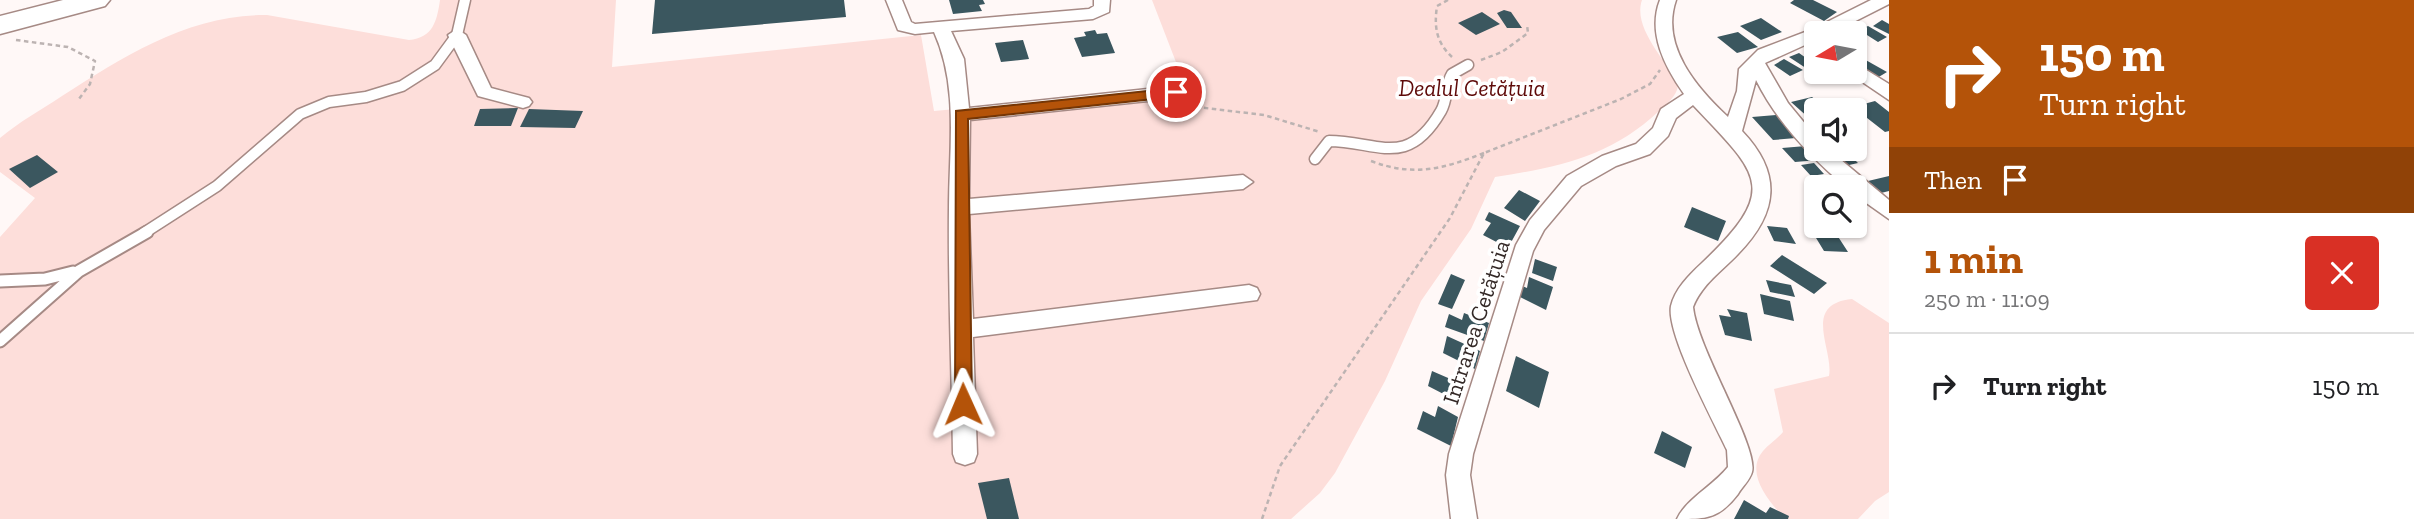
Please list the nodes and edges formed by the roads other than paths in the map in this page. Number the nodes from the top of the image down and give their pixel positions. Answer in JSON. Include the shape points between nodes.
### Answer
{"nodes":[{"id":1,"x":95,"y":0,"type":"edge"},
{"id":2,"x":465,"y":0,"type":"edge"},
{"id":3,"x":894,"y":0,"type":"edge"},
{"id":4,"x":1102,"y":0,"type":"edge"},
{"id":5,"x":1668,"y":0,"type":"edge"},
{"id":6,"x":1884,"y":0,"type":"edge"},
{"id":7,"x":1846,"y":21,"type":"edge"},
{"id":8,"x":940,"y":26,"type":"junction"},
{"id":9,"x":4,"y":33,"type":"edge"},
{"id":10,"x":457,"y":35,"type":"junction"},
{"id":11,"x":1804,"y":42,"type":"edge"},
{"id":12,"x":1755,"y":61,"type":"junction"},
{"id":13,"x":1468,"y":65,"type":"road end"},
{"id":14,"x":1867,"y":76,"type":"edge"},
{"id":15,"x":1889,"y":94,"type":"edge"},
{"id":16,"x":1695,"y":95,"type":"junction"},
{"id":17,"x":1174,"y":99,"type":"road end"},
{"id":18,"x":523,"y":102,"type":"dead end"},
{"id":19,"x":961,"y":115,"type":"junction"},
{"id":20,"x":1733,"y":131,"type":"junction"},
{"id":21,"x":1315,"y":159,"type":"dead end"},
{"id":22,"x":1243,"y":182,"type":"dead end"},
{"id":23,"x":959,"y":207,"type":"junction"},
{"id":24,"x":1889,"y":211,"type":"edge"},
{"id":25,"x":79,"y":271,"type":"junction"},
{"id":26,"x":0,"y":281,"type":"edge"},
{"id":27,"x":1249,"y":294,"type":"dead end"},
{"id":28,"x":962,"y":329,"type":"junction"},
{"id":29,"x":0,"y":341,"type":"edge"},
{"id":30,"x":965,"y":454,"type":"dead end"},
{"id":31,"x":1464,"y":519,"type":"edge"},
{"id":32,"x":1689,"y":519,"type":"edge"}],
"edges":[{"from":1,"to":9,"type":"highway","via":[[35,18]]},
{"from":2,"to":10,"type":"lane"},
{"from":3,"to":8,"type":"street","via":[[904,26]]},
{"from":4,"to":8,"type":"street","via":[[1103,8],[1093,14]]},
{"from":5,"to":16,"type":"street","via":[[1662,18],[1672,53]]},
{"from":6,"to":7,"type":"street"},
{"from":8,"to":19,"type":"street","via":[[955,59]]},
{"from":10,"to":18,"type":"street","via":[[484,92]]},
{"from":10,"to":25,"type":"lane","via":[[435,65],[402,86],[329,102],[300,114],[200,199]]},
{"from":11,"to":12,"type":"street"},
{"from":12,"to":20,"type":"street","via":[[1748,69]]},
{"from":12,"to":24,"type":"street","via":[[1792,124],[1830,165]]},
{"from":13,"to":21,"type":"lane","via":[[1451,72],[1445,83],[1445,104],[1413,142],[1391,150],[1329,141]]},
{"from":14,"to":15,"type":"street"},
{"from":16,"to":20,"type":"street"},
{"from":16,"to":31,"type":"street","name":"Intrarea Cetățuia","via":[[1668,114],[1661,131],[1643,149],[1574,181],[1536,225],[1523,251],[1461,454]]},
{"from":17,"to":19,"type":"street"},
{"from":19,"to":23,"type":"street"},
{"from":20,"to":32,"type":"street","via":[[1760,176],[1757,214],[1690,290],[1682,307],[1686,331],[1739,450],[1741,470],[1725,491]]},
{"from":22,"to":23,"type":"street"},
{"from":23,"to":28,"type":"street"},
{"from":25,"to":26,"type":"lane","via":[[45,279]]},
{"from":25,"to":29,"type":"lane"},
{"from":27,"to":28,"type":"street"},
{"from":28,"to":30,"type":"street"}]}
